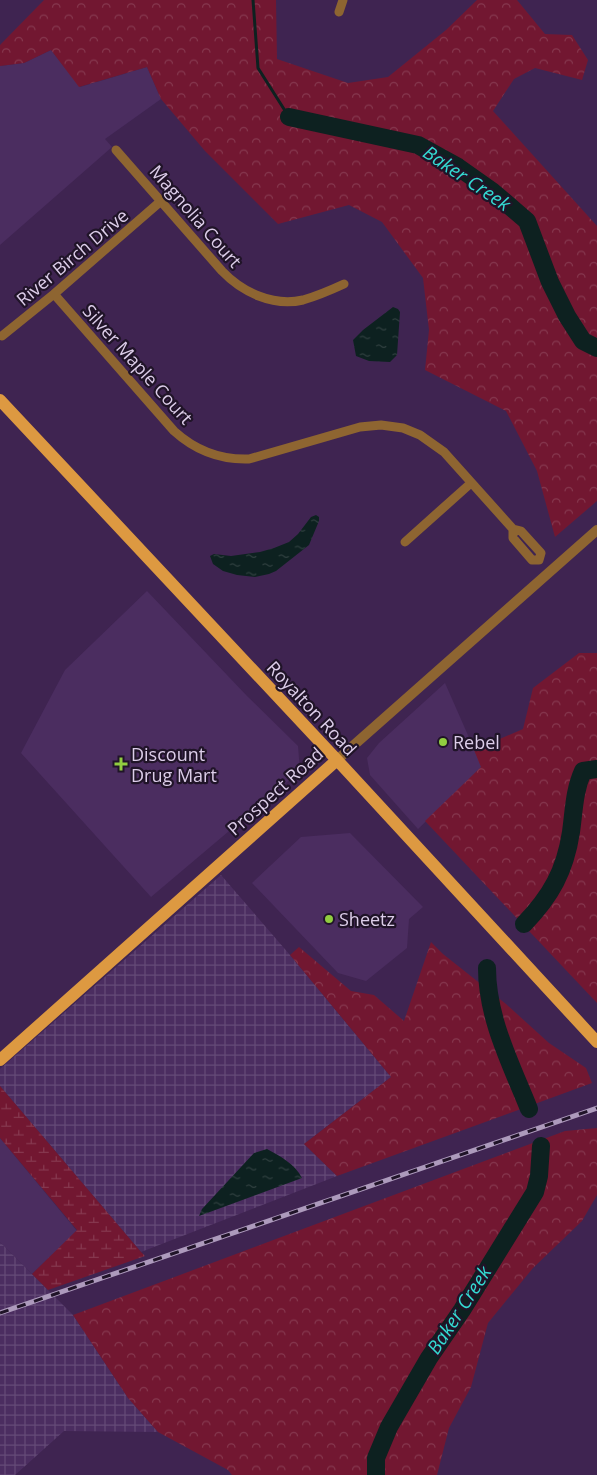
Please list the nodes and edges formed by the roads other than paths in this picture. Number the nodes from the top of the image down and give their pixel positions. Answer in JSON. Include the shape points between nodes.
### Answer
{"nodes":[{"id":1,"x":343,"y":0,"type":"edge"},
{"id":2,"x":339,"y":12,"type":"dead end"},
{"id":3,"x":116,"y":150,"type":"dead end"},
{"id":4,"x":161,"y":202,"type":"junction"},
{"id":5,"x":344,"y":284,"type":"dead end"},
{"id":6,"x":54,"y":294,"type":"junction"},
{"id":7,"x":1,"y":338,"type":"edge"},
{"id":8,"x":0,"y":400,"type":"edge"},
{"id":9,"x":471,"y":483,"type":"junction"},
{"id":10,"x":597,"y":530,"type":"edge"},
{"id":11,"x":404,"y":542,"type":"dead end"},
{"id":12,"x":550,"y":572,"type":"junction"},
{"id":13,"x":337,"y":760,"type":"junction"},
{"id":14,"x":597,"y":1042,"type":"edge"},
{"id":15,"x":0,"y":1060,"type":"edge"}],
"edges":[{"from":1,"to":2,"type":"street"},
{"from":3,"to":4,"type":"street","name":"Magnolia Court"},
{"from":4,"to":5,"type":"street","name":"Magnolia Court","via":[[222,271],[250,293],[264,298],[303,300]]},
{"from":4,"to":6,"type":"street","name":"River Birch Drive"},
{"from":6,"to":7,"type":"street","name":"River Birch Drive"},
{"from":6,"to":9,"type":"street","name":"Silver Maple Court","via":[[174,431],[206,453],[249,459],[360,427],[392,426],[412,431],[437,446]]},
{"from":8,"to":13,"type":"main road","name":"Royalton Road"},
{"from":9,"to":11,"type":"street"},
{"from":9,"to":12,"type":"street","name":"Silver Maple Court","via":[[513,529],[513,538],[532,560],[539,560]]},
{"from":10,"to":12,"type":"street","name":"Prospect Road"},
{"from":12,"to":13,"type":"street","name":"Prospect Road"},
{"from":13,"to":14,"type":"main road","name":"Royalton Road"},
{"from":13,"to":15,"type":"main road","name":"Prospect Road"}]}
